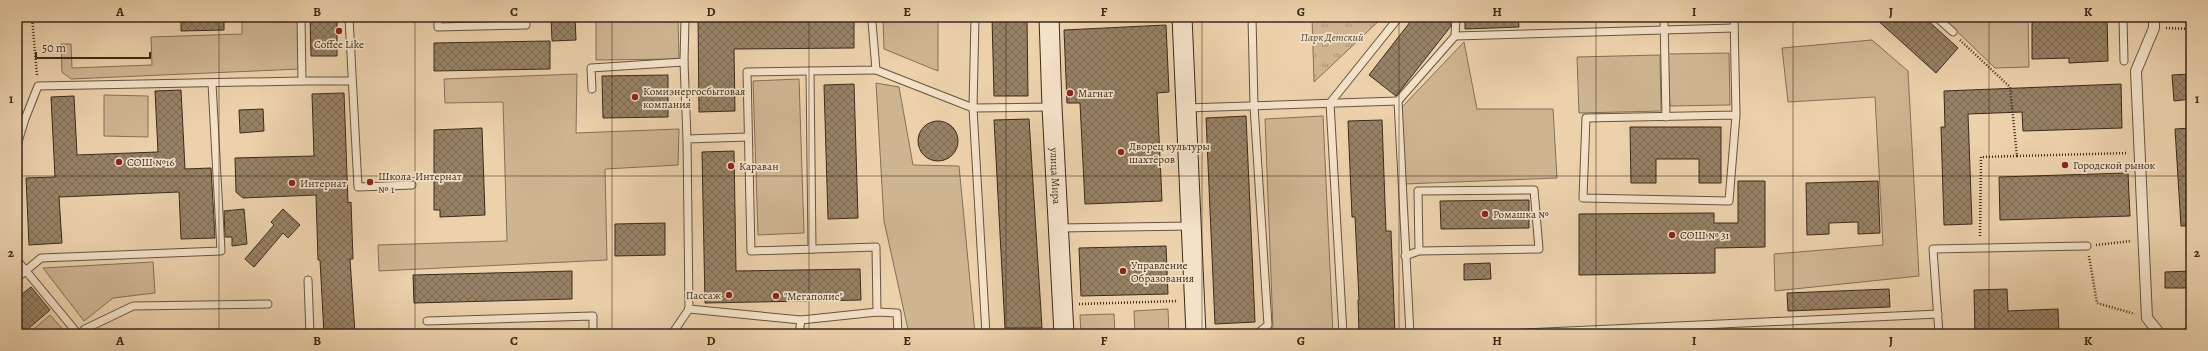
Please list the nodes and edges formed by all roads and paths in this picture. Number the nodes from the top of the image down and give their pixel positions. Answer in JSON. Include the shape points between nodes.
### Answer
{"nodes":[{"id":1,"x":32,"y":17,"type":"edge"},
{"id":2,"x":301,"y":17,"type":"edge"},
{"id":3,"x":349,"y":17,"type":"edge"},
{"id":4,"x":438,"y":17,"type":"edge"},
{"id":5,"x":526,"y":17,"type":"edge"},
{"id":6,"x":685,"y":17,"type":"edge"},
{"id":7,"x":975,"y":17,"type":"edge"},
{"id":8,"x":1049,"y":17,"type":"edge"},
{"id":9,"x":1182,"y":17,"type":"edge"},
{"id":10,"x":1252,"y":17,"type":"edge"},
{"id":11,"x":1399,"y":17,"type":"edge"},
{"id":12,"x":1456,"y":17,"type":"edge"},
{"id":13,"x":1664,"y":17,"type":"edge"},
{"id":14,"x":1734,"y":17,"type":"edge"},
{"id":15,"x":1936,"y":17,"type":"edge"},
{"id":16,"x":2123,"y":17,"type":"edge"},
{"id":17,"x":2154,"y":17,"type":"edge"},
{"id":18,"x":872,"y":22,"type":"dead end"},
{"id":19,"x":1734,"y":28,"type":"junction"},
{"id":20,"x":2154,"y":28,"type":"junction"},
{"id":21,"x":2191,"y":29,"type":"edge"},
{"id":22,"x":1664,"y":30,"type":"junction"},
{"id":23,"x":1953,"y":32,"type":"joint"},
{"id":24,"x":1455,"y":36,"type":"junction"},
{"id":25,"x":2124,"y":61,"type":"dead end"},
{"id":26,"x":684,"y":62,"type":"junction"},
{"id":27,"x":876,"y":70,"type":"junction"},
{"id":28,"x":810,"y":71,"type":"junction"},
{"id":29,"x":302,"y":81,"type":"junction"},
{"id":30,"x":352,"y":81,"type":"junction"},
{"id":31,"x":212,"y":83,"type":"junction"},
{"id":32,"x":38,"y":86,"type":"junction"},
{"id":33,"x":592,"y":89,"type":"dead end"},
{"id":34,"x":1398,"y":101,"type":"junction"},
{"id":35,"x":1330,"y":103,"type":"junction"},
{"id":36,"x":1254,"y":106,"type":"junction"},
{"id":37,"x":1052,"y":107,"type":"junction"},
{"id":38,"x":973,"y":108,"type":"junction"},
{"id":39,"x":1186,"y":108,"type":"junction"},
{"id":40,"x":1736,"y":115,"type":"junction"},
{"id":41,"x":1666,"y":117,"type":"junction"},
{"id":42,"x":748,"y":137,"type":"junction"},
{"id":43,"x":687,"y":139,"type":"junction"},
{"id":44,"x":17,"y":145,"type":"edge"},
{"id":45,"x":2140,"y":153,"type":"junction"},
{"id":46,"x":2017,"y":156,"type":"junction"},
{"id":47,"x":412,"y":185,"type":"dead end"},
{"id":48,"x":1191,"y":226,"type":"junction"},
{"id":49,"x":1059,"y":228,"type":"junction"},
{"id":50,"x":2143,"y":240,"type":"junction"},
{"id":51,"x":2087,"y":246,"type":"junction"},
{"id":52,"x":812,"y":249,"type":"junction"},
{"id":53,"x":1980,"y":249,"type":"junction"},
{"id":54,"x":1420,"y":251,"type":"junction"},
{"id":55,"x":1405,"y":256,"type":"junction"},
{"id":56,"x":17,"y":260,"type":"edge"},
{"id":57,"x":26,"y":271,"type":"junction"},
{"id":58,"x":17,"y":278,"type":"edge"},
{"id":59,"x":308,"y":280,"type":"dead end"},
{"id":60,"x":1194,"y":301,"type":"junction"},
{"id":61,"x":268,"y":304,"type":"dead end"},
{"id":62,"x":1063,"y":305,"type":"junction"},
{"id":63,"x":689,"y":309,"type":"junction"},
{"id":64,"x":877,"y":312,"type":"junction"},
{"id":65,"x":1938,"y":314,"type":"junction"},
{"id":66,"x":2147,"y":318,"type":"junction"},
{"id":67,"x":801,"y":320,"type":"junction"},
{"id":68,"x":427,"y":321,"type":"dead end"},
{"id":69,"x":1681,"y":326,"type":"junction"},
{"id":70,"x":2191,"y":328,"type":"edge"},
{"id":71,"x":1576,"y":332,"type":"edge"},
{"id":72,"x":79,"y":334,"type":"edge"},
{"id":73,"x":310,"y":334,"type":"edge"},
{"id":74,"x":593,"y":334,"type":"edge"},
{"id":75,"x":672,"y":334,"type":"edge"},
{"id":76,"x":799,"y":334,"type":"edge"},
{"id":77,"x":898,"y":334,"type":"edge"},
{"id":78,"x":986,"y":334,"type":"edge"},
{"id":79,"x":1064,"y":334,"type":"edge"},
{"id":80,"x":1196,"y":334,"type":"edge"},
{"id":81,"x":1257,"y":334,"type":"edge"},
{"id":82,"x":1343,"y":334,"type":"edge"},
{"id":83,"x":1410,"y":334,"type":"edge"},
{"id":84,"x":1505,"y":334,"type":"edge"},
{"id":85,"x":1681,"y":334,"type":"edge"},
{"id":86,"x":1939,"y":334,"type":"edge"},
{"id":87,"x":2160,"y":334,"type":"edge"},
{"id":88,"x":2186,"y":334,"type":"edge"}],
"edges":[{"from":1,"to":32,"type":"path"},
{"from":2,"to":29,"type":"lane"},
{"from":3,"to":30,"type":"lane"},
{"from":4,"to":5,"type":"lane","via":[[438,26],[526,25]]},
{"from":6,"to":26,"type":"lane"},
{"from":7,"to":38,"type":"lane"},
{"from":8,"to":37,"type":"main road","name":"улица Мира"},
{"from":9,"to":39,"type":"main road"},
{"from":10,"to":36,"type":"lane"},
{"from":11,"to":35,"type":"lane"},
{"from":12,"to":24,"type":"lane"},
{"from":13,"to":22,"type":"lane"},
{"from":14,"to":19,"type":"lane"},
{"from":15,"to":23,"type":"lane"},
{"from":16,"to":25,"type":"lane"},
{"from":17,"to":20,"type":"street"},
{"from":18,"to":27,"type":"lane"},
{"from":19,"to":22,"type":"lane"},
{"from":19,"to":40,"type":"lane"},
{"from":20,"to":21,"type":"path"},
{"from":20,"to":45,"type":"street","via":[[2136,71]]},
{"from":22,"to":24,"type":"lane"},
{"from":22,"to":41,"type":"lane"},
{"from":23,"to":46,"type":"path","via":[[2010,87]]},
{"from":24,"to":34,"type":"lane"},
{"from":26,"to":33,"type":"lane","via":[[591,68]]},
{"from":26,"to":43,"type":"lane"},
{"from":27,"to":28,"type":"lane"},
{"from":27,"to":38,"type":"lane"},
{"from":28,"to":42,"type":"lane","via":[[746,72]]},
{"from":28,"to":52,"type":"lane"},
{"from":29,"to":30,"type":"lane"},
{"from":29,"to":31,"type":"lane"},
{"from":30,"to":47,"type":"lane","via":[[358,187]]},
{"from":31,"to":32,"type":"lane"},
{"from":31,"to":57,"type":"lane","via":[[221,251],[41,258]]},
{"from":32,"to":44,"type":"lane"},
{"from":34,"to":35,"type":"lane"},
{"from":34,"to":55,"type":"lane"},
{"from":35,"to":36,"type":"lane"},
{"from":35,"to":82,"type":"lane"},
{"from":36,"to":39,"type":"lane"},
{"from":36,"to":81,"type":"lane","via":[[1268,325]]},
{"from":37,"to":38,"type":"lane"},
{"from":37,"to":49,"type":"main road","name":"улица Мира"},
{"from":38,"to":78,"type":"lane"},
{"from":39,"to":48,"type":"main road"},
{"from":40,"to":41,"type":"lane"},
{"from":40,"to":41,"type":"lane","via":[[1729,201],[1583,198],[1586,118]]},
{"from":42,"to":43,"type":"lane"},
{"from":42,"to":52,"type":"lane","via":[[752,251]]},
{"from":43,"to":63,"type":"lane"},
{"from":45,"to":46,"type":"path"},
{"from":45,"to":50,"type":"street"},
{"from":46,"to":53,"type":"path","via":[[1981,157]]},
{"from":48,"to":49,"type":"lane"},
{"from":48,"to":60,"type":"main road"},
{"from":49,"to":62,"type":"main road","name":"улица Мира"},
{"from":50,"to":51,"type":"path"},
{"from":50,"to":66,"type":"street"},
{"from":51,"to":53,"type":"lane"},
{"from":51,"to":66,"type":"path","via":[[2097,303]]},
{"from":52,"to":64,"type":"lane","via":[[876,247]]},
{"from":53,"to":65,"type":"lane","via":[[1934,249]]},
{"from":54,"to":54,"type":"lane","via":[[1539,249],[1534,190],[1418,191]]},
{"from":54,"to":55,"type":"lane"},
{"from":55,"to":83,"type":"lane"},
{"from":56,"to":57,"type":"lane"},
{"from":57,"to":58,"type":"lane"},
{"from":57,"to":72,"type":"lane"},
{"from":59,"to":73,"type":"lane"},
{"from":60,"to":62,"type":"path"},
{"from":60,"to":80,"type":"main road"},
{"from":61,"to":72,"type":"lane","via":[[133,306]]},
{"from":62,"to":79,"type":"main road","name":"улица Мира"},
{"from":63,"to":67,"type":"lane"},
{"from":63,"to":75,"type":"lane"},
{"from":64,"to":67,"type":"lane"},
{"from":64,"to":77,"type":"lane","via":[[896,313]]},
{"from":65,"to":69,"type":"lane"},
{"from":65,"to":86,"type":"lane"},
{"from":66,"to":87,"type":"street"},
{"from":67,"to":76,"type":"lane"},
{"from":68,"to":74,"type":"lane","via":[[593,316]]},
{"from":69,"to":71,"type":"lane"},
{"from":69,"to":85,"type":"lane"},
{"from":70,"to":88,"type":"lane"},
{"from":71,"to":84,"type":"lane"}]}
